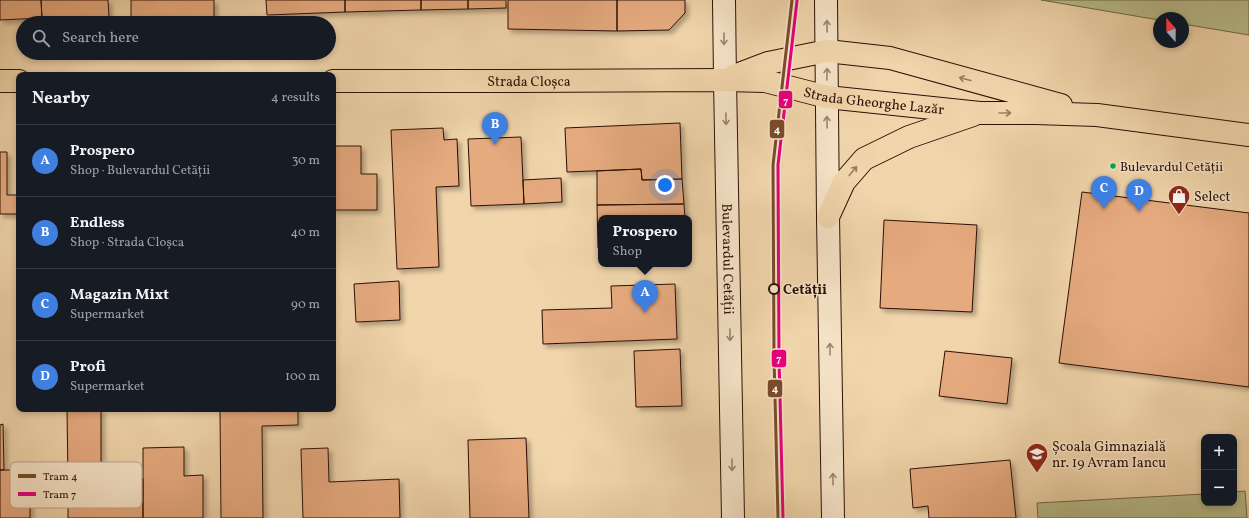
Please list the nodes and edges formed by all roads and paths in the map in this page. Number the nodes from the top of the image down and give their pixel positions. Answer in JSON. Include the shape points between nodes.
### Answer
{"nodes":[{"id":1,"x":724,"y":0,"type":"edge"},
{"id":2,"x":826,"y":0,"type":"edge"},
{"id":3,"x":827,"y":51,"type":"junction"},
{"id":4,"x":725,"y":80,"type":"junction"},
{"id":5,"x":0,"y":81,"type":"edge"},
{"id":6,"x":16,"y":81,"type":"edge"},
{"id":7,"x":336,"y":81,"type":"edge"},
{"id":8,"x":827,"y":97,"type":"junction"},
{"id":9,"x":980,"y":112,"type":"junction"},
{"id":10,"x":1097,"y":115,"type":"junction"},
{"id":11,"x":1249,"y":135,"type":"edge"},
{"id":12,"x":828,"y":217,"type":"junction"},
{"id":13,"x":733,"y":518,"type":"edge"},
{"id":14,"x":833,"y":518,"type":"edge"}],
"edges":[{"from":1,"to":4,"type":"main road","name":"Bulevardul Cetății","one_way":true},
{"from":3,"to":2,"type":"main road","one_way":true},
{"from":3,"to":4,"type":"main road","name":"Strada Gheorghe Lazăr","via":[[768,63]]},
{"from":8,"to":3,"type":"main road","one_way":true},
{"from":10,"to":3,"type":"main road","name":"Strada Gheorghe Lazăr","one_way":true,"via":[[890,58]]},
{"from":4,"to":7,"type":"main road","name":"Strada Cloșca"},
{"from":4,"to":8,"type":"main road","name":"Strada Gheorghe Lazăr","via":[[766,81]]},
{"from":4,"to":13,"type":"main road","name":"Bulevardul Cetății","one_way":true},
{"from":5,"to":6,"type":"main road"},
{"from":8,"to":9,"type":"main road","name":"Strada Gheorghe Lazăr"},
{"from":12,"to":8,"type":"main road","one_way":true},
{"from":9,"to":10,"type":"main road","name":"Strada Gheorghe Lazăr","one_way":true},
{"from":12,"to":9,"type":"main road","one_way":true,"via":[[844,182],[864,159],[909,137]]},
{"from":10,"to":11,"type":"main road","name":"Strada Gheorghe Lazăr"},
{"from":14,"to":12,"type":"main road","one_way":true}]}
